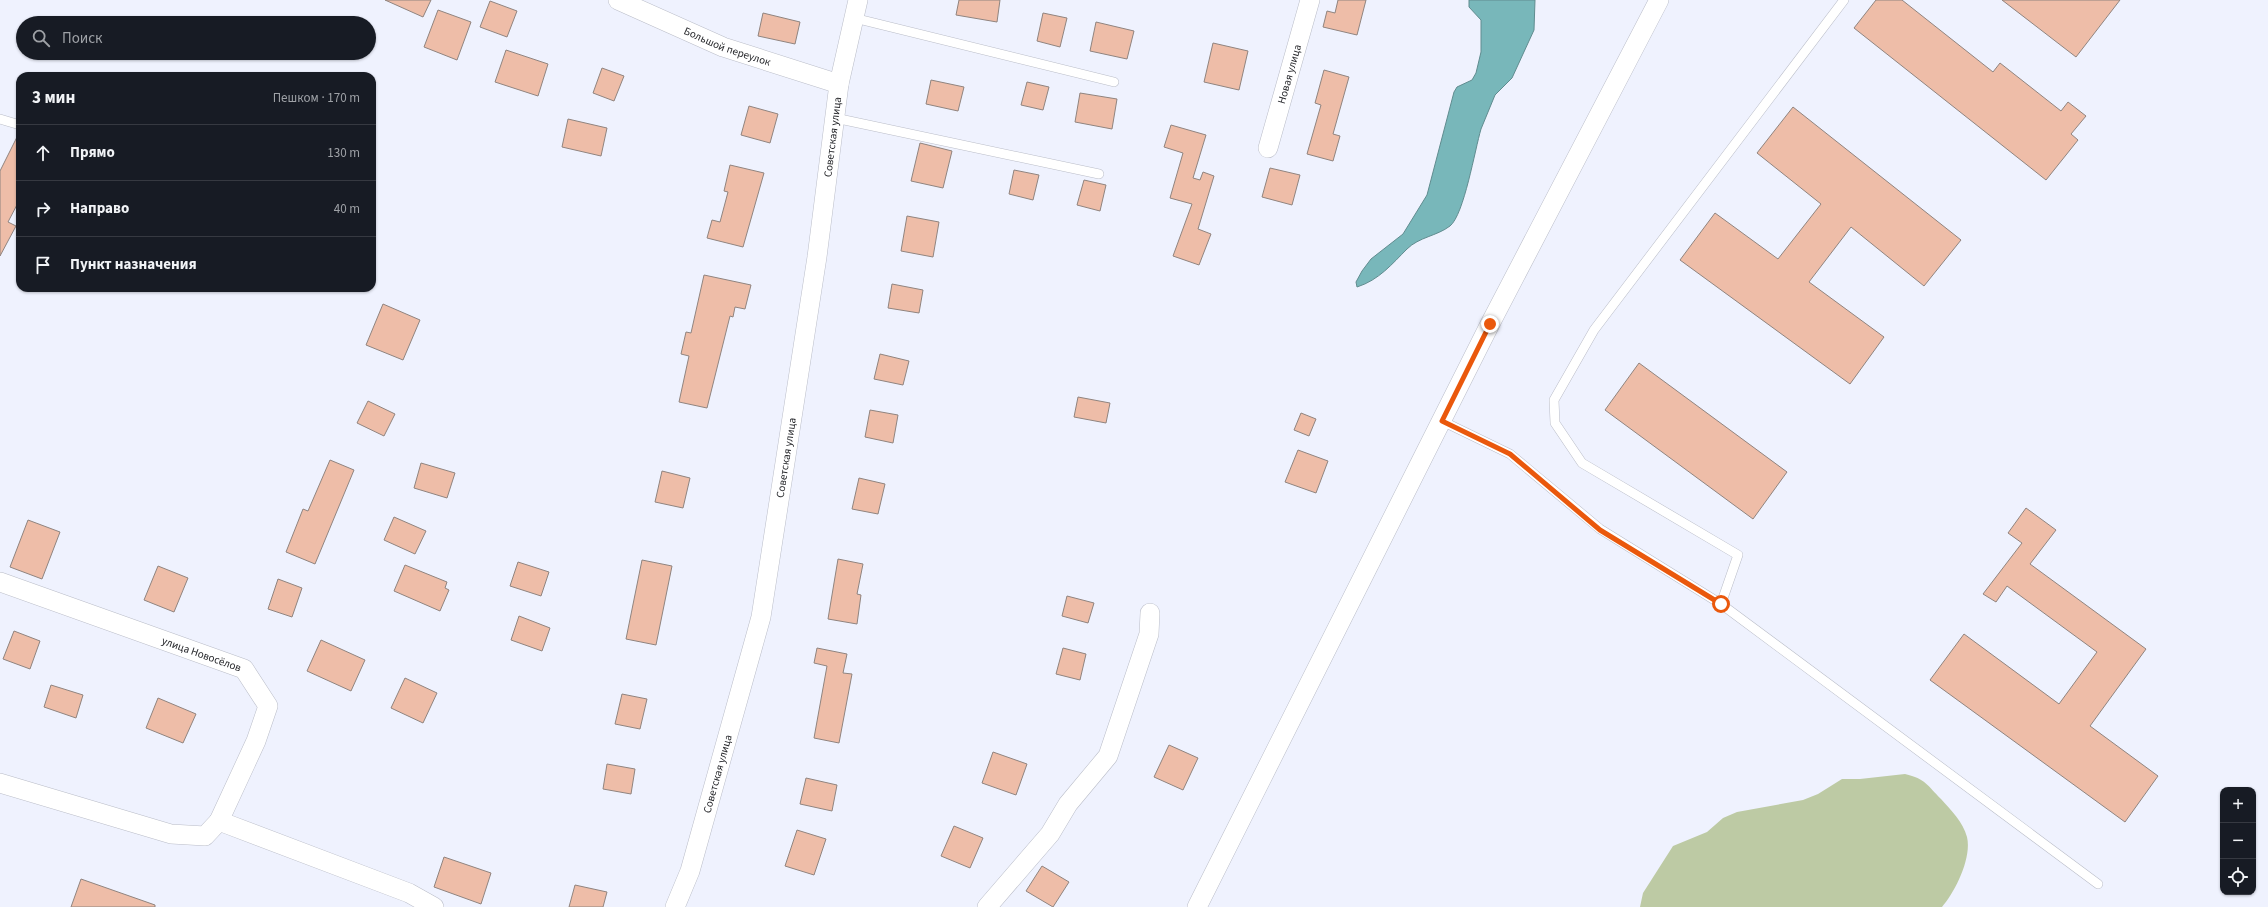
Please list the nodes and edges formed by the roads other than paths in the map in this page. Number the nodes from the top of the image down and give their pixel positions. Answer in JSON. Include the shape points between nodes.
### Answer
{"nodes":[{"id":1,"x":618,"y":0,"type":"edge"},
{"id":2,"x":1310,"y":0,"type":"edge"},
{"id":3,"x":1659,"y":0,"type":"edge"},
{"id":4,"x":1844,"y":0,"type":"edge"},
{"id":5,"x":856,"y":9,"type":"edge"},
{"id":6,"x":1114,"y":82,"type":"dead end"},
{"id":7,"x":839,"y":84,"type":"junction"},
{"id":8,"x":835,"y":118,"type":"junction"},
{"id":9,"x":0,"y":119,"type":"edge"},
{"id":10,"x":16,"y":124,"type":"edge"},
{"id":11,"x":1268,"y":148,"type":"dead end"},
{"id":12,"x":1099,"y":174,"type":"dead end"},
{"id":13,"x":1442,"y":421,"type":"junction"},
{"id":14,"x":0,"y":582,"type":"edge"},
{"id":15,"x":1721,"y":604,"type":"junction"},
{"id":16,"x":1150,"y":613,"type":"dead end"},
{"id":17,"x":0,"y":783,"type":"edge"},
{"id":18,"x":220,"y":821,"type":"junction"},
{"id":19,"x":2098,"y":884,"type":"dead end"},
{"id":20,"x":434,"y":907,"type":"edge"},
{"id":21,"x":675,"y":907,"type":"edge"},
{"id":22,"x":987,"y":907,"type":"edge"},
{"id":23,"x":1197,"y":907,"type":"edge"}],
"edges":[{"from":1,"to":7,"type":"street","name":"Большой переулок","via":[[723,47]]},
{"from":2,"to":11,"type":"street","name":"Новая улица"},
{"from":3,"to":13,"type":"street"},
{"from":4,"to":15,"type":"lane","via":[[1594,330],[1554,400],[1555,423],[1582,463],[1738,554]]},
{"from":5,"to":6,"type":"lane"},
{"from":5,"to":7,"type":"street","name":"Советская улица"},
{"from":7,"to":8,"type":"street","name":"Советская улица"},
{"from":8,"to":12,"type":"lane"},
{"from":8,"to":21,"type":"street","name":"Советская улица","via":[[817,257],[761,617],[690,871]]},
{"from":9,"to":10,"type":"lane"},
{"from":13,"to":15,"type":"lane","via":[[1510,454],[1600,530]]},
{"from":13,"to":23,"type":"street"},
{"from":14,"to":18,"type":"street","name":"улица Новосёлов","via":[[244,669],[268,706],[256,741]]},
{"from":15,"to":19,"type":"lane"},
{"from":16,"to":22,"type":"street","via":[[1148,634],[1108,756],[1068,804],[1050,834]]},
{"from":17,"to":18,"type":"street","via":[[171,834],[205,836]]},
{"from":18,"to":20,"type":"street","via":[[409,893]]}]}
